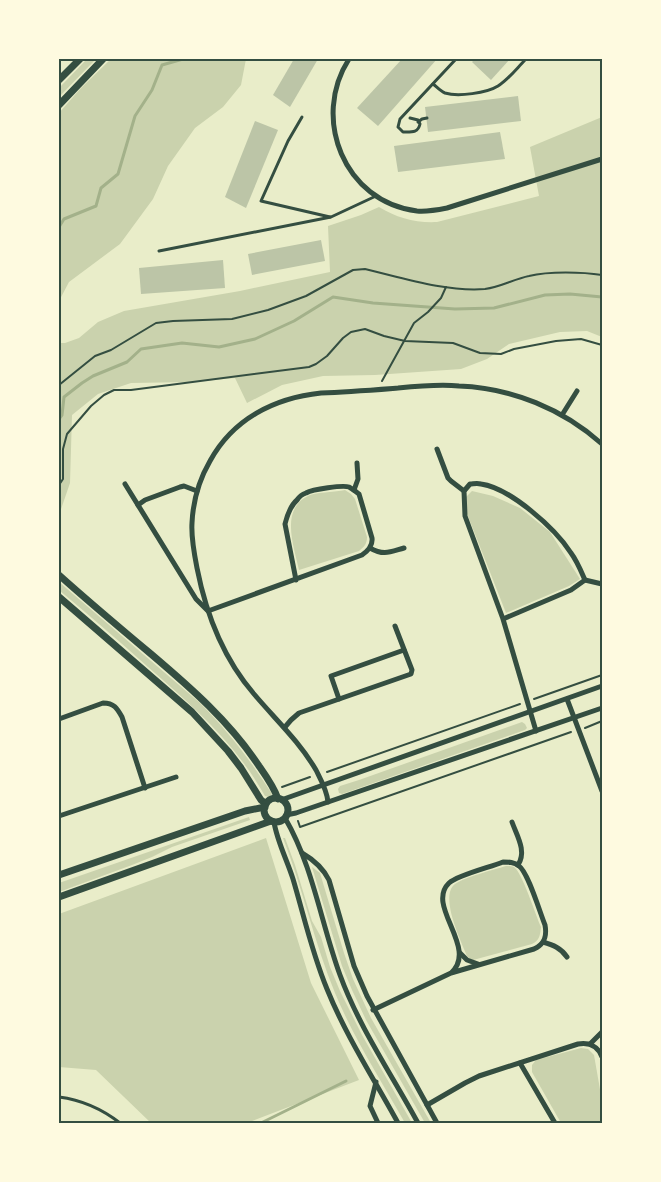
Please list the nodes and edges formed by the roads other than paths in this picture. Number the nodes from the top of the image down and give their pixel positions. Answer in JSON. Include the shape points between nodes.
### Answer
{"nodes":[{"id":1,"x":80,"y":59,"type":"edge"},
{"id":2,"x":103,"y":59,"type":"edge"},
{"id":3,"x":349,"y":59,"type":"edge"},
{"id":4,"x":456,"y":59,"type":"edge"},
{"id":5,"x":526,"y":59,"type":"edge"},
{"id":6,"x":59,"y":80,"type":"edge"},
{"id":7,"x":433,"y":84,"type":"junction"},
{"id":8,"x":59,"y":105,"type":"edge"},
{"id":9,"x":302,"y":117,"type":"dead end"},
{"id":10,"x":410,"y":118,"type":"dead end"},
{"id":11,"x":426,"y":118,"type":"dead end"},
{"id":12,"x":418,"y":122,"type":"junction"},
{"id":13,"x":602,"y":159,"type":"edge"},
{"id":14,"x":377,"y":196,"type":"junction"},
{"id":15,"x":331,"y":217,"type":"junction"},
{"id":16,"x":159,"y":251,"type":"dead end"},
{"id":17,"x":577,"y":392,"type":"dead end"},
{"id":18,"x":562,"y":415,"type":"junction"},
{"id":19,"x":602,"y":444,"type":"edge"},
{"id":20,"x":437,"y":449,"type":"dead end"},
{"id":21,"x":356,"y":463,"type":"dead end"},
{"id":22,"x":125,"y":484,"type":"dead end"},
{"id":23,"x":354,"y":490,"type":"junction"},
{"id":24,"x":197,"y":491,"type":"junction"},
{"id":25,"x":464,"y":491,"type":"junction"},
{"id":26,"x":138,"y":505,"type":"junction"},
{"id":27,"x":370,"y":548,"type":"junction"},
{"id":28,"x":404,"y":548,"type":"dead end"},
{"id":29,"x":59,"y":575,"type":"edge"},
{"id":30,"x":296,"y":580,"type":"junction"},
{"id":31,"x":586,"y":580,"type":"junction"},
{"id":32,"x":602,"y":584,"type":"edge"},
{"id":33,"x":59,"y":597,"type":"edge"},
{"id":34,"x":208,"y":611,"type":"junction"},
{"id":35,"x":503,"y":619,"type":"junction"},
{"id":36,"x":395,"y":626,"type":"dead end"},
{"id":37,"x":404,"y":650,"type":"junction"},
{"id":38,"x":602,"y":686,"type":"edge"},
{"id":39,"x":567,"y":698,"type":"junction"},
{"id":40,"x":339,"y":699,"type":"junction"},
{"id":41,"x":602,"y":708,"type":"edge"},
{"id":42,"x":530,"y":711,"type":"junction"},
{"id":43,"x":574,"y":718,"type":"junction"},
{"id":44,"x":59,"y":719,"type":"edge"},
{"id":45,"x":284,"y":727,"type":"junction"},
{"id":46,"x":536,"y":731,"type":"junction"},
{"id":47,"x":176,"y":777,"type":"dead end"},
{"id":48,"x":323,"y":784,"type":"junction"},
{"id":49,"x":145,"y":788,"type":"junction"},
{"id":50,"x":602,"y":791,"type":"edge"},
{"id":51,"x":280,"y":799,"type":"junction"},
{"id":52,"x":328,"y":802,"type":"junction"},
{"id":53,"x":265,"y":806,"type":"junction"},
{"id":54,"x":59,"y":816,"type":"edge"},
{"id":55,"x":285,"y":816,"type":"junction"},
{"id":56,"x":273,"y":821,"type":"junction"},
{"id":57,"x":512,"y":822,"type":"dead end"},
{"id":58,"x":302,"y":852,"type":"junction"},
{"id":59,"x":518,"y":865,"type":"junction"},
{"id":60,"x":59,"y":875,"type":"edge"},
{"id":61,"x":59,"y":898,"type":"edge"},
{"id":62,"x":543,"y":942,"type":"junction"},
{"id":63,"x":460,"y":953,"type":"junction"},
{"id":64,"x":567,"y":957,"type":"dead end"},
{"id":65,"x":480,"y":964,"type":"junction"},
{"id":66,"x":451,"y":973,"type":"junction"},
{"id":67,"x":373,"y":1010,"type":"junction"},
{"id":68,"x":602,"y":1032,"type":"edge"},
{"id":69,"x":590,"y":1044,"type":"junction"},
{"id":70,"x":602,"y":1057,"type":"edge"},
{"id":71,"x":520,"y":1063,"type":"junction"},
{"id":72,"x":376,"y":1082,"type":"junction"},
{"id":73,"x":59,"y":1097,"type":"edge"},
{"id":74,"x":427,"y":1105,"type":"junction"},
{"id":75,"x":120,"y":1123,"type":"edge"},
{"id":76,"x":378,"y":1123,"type":"edge"},
{"id":77,"x":398,"y":1123,"type":"edge"},
{"id":78,"x":418,"y":1123,"type":"edge"},
{"id":79,"x":437,"y":1123,"type":"edge"},
{"id":80,"x":555,"y":1123,"type":"edge"}],
"edges":[{"from":1,"to":6,"type":"street"},
{"from":2,"to":8,"type":"street"},
{"from":3,"to":14,"type":"street","via":[[334,93],[333,128],[339,149],[350,169]]},
{"from":4,"to":7,"type":"lane"},
{"from":5,"to":7,"type":"lane","via":[[498,87],[489,91],[455,95],[443,92]]},
{"from":7,"to":12,"type":"lane","via":[[400,119],[398,127],[403,132],[416,132]]},
{"from":9,"to":15,"type":"lane","via":[[261,202]]},
{"from":10,"to":12,"type":"lane"},
{"from":11,"to":12,"type":"lane"},
{"from":13,"to":14,"type":"street","via":[[438,210],[417,211]]},
{"from":14,"to":15,"type":"lane"},
{"from":15,"to":16,"type":"lane"},
{"from":17,"to":18,"type":"street"},
{"from":18,"to":19,"type":"street"},
{"from":18,"to":24,"type":"street","via":[[524,398],[476,387],[446,385],[298,397],[275,403],[238,426],[219,446]]},
{"from":20,"to":25,"type":"street","via":[[448,478]]},
{"from":21,"to":23,"type":"street","via":[[358,479]]},
{"from":22,"to":26,"type":"street"},
{"from":23,"to":27,"type":"street","via":[[359,494],[372,538]]},
{"from":23,"to":30,"type":"street","via":[[341,486],[307,492],[295,501],[285,524]]},
{"from":24,"to":26,"type":"street","via":[[184,486]]},
{"from":24,"to":34,"type":"street","via":[[192,537]]},
{"from":25,"to":31,"type":"street","via":[[470,484],[480,484],[508,494],[553,530],[571,552]]},
{"from":25,"to":35,"type":"street","via":[[465,516]]},
{"from":26,"to":34,"type":"street","via":[[196,598]]},
{"from":27,"to":28,"type":"street","via":[[380,553]]},
{"from":27,"to":30,"type":"street","via":[[362,555]]},
{"from":29,"to":51,"type":"street","via":[[219,715],[257,762]]},
{"from":30,"to":34,"type":"street"},
{"from":31,"to":32,"type":"street"},
{"from":31,"to":35,"type":"street","via":[[571,590]]},
{"from":33,"to":53,"type":"street","via":[[192,712],[228,751]]},
{"from":34,"to":45,"type":"street","via":[[236,671]]},
{"from":35,"to":42,"type":"street"},
{"from":36,"to":37,"type":"street"},
{"from":37,"to":40,"type":"street","via":[[412,670],[410,674]]},
{"from":37,"to":40,"type":"street","via":[[330,676]]},
{"from":38,"to":39,"type":"street"},
{"from":39,"to":42,"type":"street"},
{"from":39,"to":43,"type":"street"},
{"from":40,"to":45,"type":"street","via":[[299,713]]},
{"from":41,"to":43,"type":"street"},
{"from":42,"to":46,"type":"street"},
{"from":42,"to":48,"type":"street"},
{"from":43,"to":46,"type":"street"},
{"from":43,"to":50,"type":"street"},
{"from":44,"to":49,"type":"street","via":[[110,703],[122,717]]},
{"from":45,"to":48,"type":"street","via":[[305,752]]},
{"from":46,"to":52,"type":"street"},
{"from":47,"to":49,"type":"street"},
{"from":48,"to":51,"type":"street"},
{"from":48,"to":52,"type":"street"},
{"from":49,"to":54,"type":"street"},
{"from":51,"to":53,"type":"street","via":[[272,799]]},
{"from":51,"to":55,"type":"street","via":[[287,806]]},
{"from":52,"to":55,"type":"street"},
{"from":53,"to":56,"type":"street","via":[[266,817]]},
{"from":53,"to":60,"type":"street"},
{"from":55,"to":56,"type":"street","via":[[280,821]]},
{"from":55,"to":58,"type":"street"},
{"from":56,"to":61,"type":"street"},
{"from":56,"to":72,"type":"street","via":[[327,988]]},
{"from":57,"to":59,"type":"street","via":[[522,853]]},
{"from":58,"to":67,"type":"street","via":[[317,863],[329,880],[354,966]]},
{"from":58,"to":78,"type":"street","via":[[348,996]]},
{"from":59,"to":62,"type":"street","via":[[525,873],[545,925]]},
{"from":59,"to":63,"type":"street","via":[[503,862],[456,878],[446,886],[443,901]]},
{"from":62,"to":64,"type":"street","via":[[556,946]]},
{"from":62,"to":65,"type":"street","via":[[534,949]]},
{"from":63,"to":65,"type":"street","via":[[471,963]]},
{"from":63,"to":66,"type":"street","via":[[459,962]]},
{"from":65,"to":66,"type":"street"},
{"from":66,"to":67,"type":"street"},
{"from":67,"to":74,"type":"street"},
{"from":68,"to":69,"type":"street"},
{"from":69,"to":70,"type":"street"},
{"from":69,"to":71,"type":"street","via":[[578,1044]]},
{"from":71,"to":74,"type":"street","via":[[479,1076]]},
{"from":71,"to":80,"type":"street"},
{"from":72,"to":76,"type":"street","via":[[370,1106]]},
{"from":72,"to":77,"type":"street"},
{"from":73,"to":75,"type":"lane","via":[[95,1107]]},
{"from":74,"to":79,"type":"street"}]}
